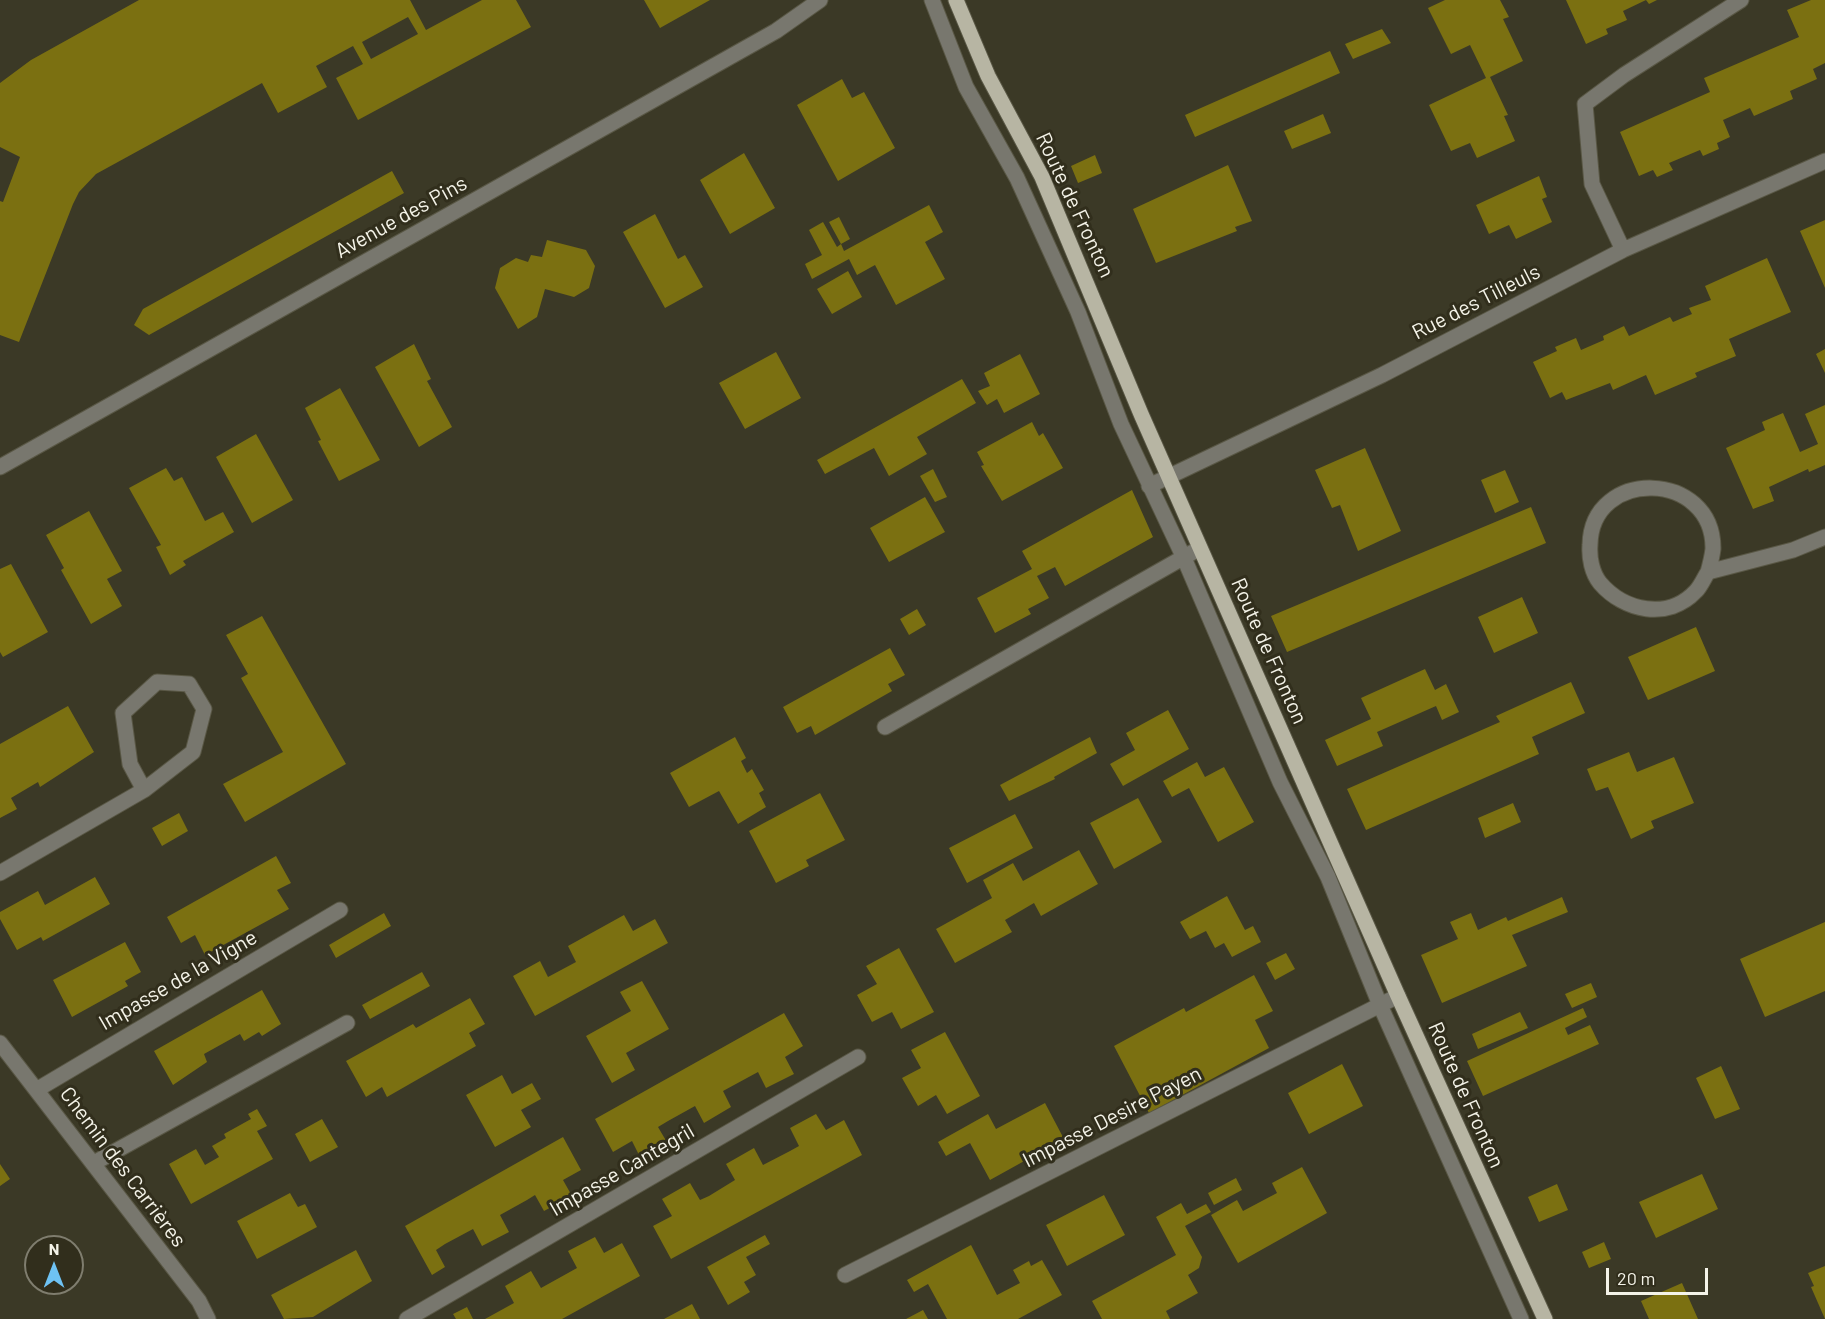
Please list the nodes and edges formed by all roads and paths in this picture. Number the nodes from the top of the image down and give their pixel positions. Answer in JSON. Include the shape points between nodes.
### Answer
{"nodes":[{"id":1,"x":820,"y":0,"type":"edge"},
{"id":2,"x":932,"y":0,"type":"edge"},
{"id":3,"x":956,"y":0,"type":"edge"},
{"id":4,"x":1741,"y":0,"type":"edge"},
{"id":5,"x":801,"y":5,"type":"edge"},
{"id":6,"x":1825,"y":161,"type":"edge"},
{"id":7,"x":1623,"y":250,"type":"junction"},
{"id":8,"x":0,"y":467,"type":"edge"},
{"id":9,"x":1169,"y":476,"type":"junction"},
{"id":10,"x":1149,"y":486,"type":"junction"},
{"id":11,"x":1825,"y":537,"type":"edge"},
{"id":12,"x":1201,"y":548,"type":"junction"},
{"id":13,"x":1184,"y":558,"type":"junction"},
{"id":14,"x":1708,"y":572,"type":"junction"},
{"id":15,"x":885,"y":727,"type":"dead end"},
{"id":16,"x":144,"y":790,"type":"junction"},
{"id":17,"x":0,"y":873,"type":"edge"},
{"id":18,"x":340,"y":910,"type":"dead end"},
{"id":19,"x":1398,"y":996,"type":"junction"},
{"id":20,"x":1380,"y":1005,"type":"junction"},
{"id":21,"x":347,"y":1023,"type":"dead end"},
{"id":22,"x":0,"y":1043,"type":"edge"},
{"id":23,"x":858,"y":1057,"type":"dead end"},
{"id":24,"x":38,"y":1089,"type":"junction"},
{"id":25,"x":94,"y":1163,"type":"junction"},
{"id":26,"x":845,"y":1275,"type":"dead end"},
{"id":27,"x":208,"y":1319,"type":"edge"},
{"id":28,"x":407,"y":1319,"type":"edge"},
{"id":29,"x":1521,"y":1319,"type":"edge"},
{"id":30,"x":1545,"y":1319,"type":"edge"}],
"edges":[{"from":1,"to":5,"type":"street","name":"Avenue des Pins"},
{"from":2,"to":10,"type":"street","via":[[966,87],[1017,178],[1078,312],[1120,424]]},
{"from":3,"to":9,"type":"main road","name":"Route de Fronton","via":[[988,76],[1042,177]]},
{"from":4,"to":7,"type":"street","via":[[1585,104],[1592,184]]},
{"from":5,"to":8,"type":"street","name":"Avenue des Pins","via":[[776,31]]},
{"from":6,"to":7,"type":"street","name":"Rue des Tilleuls"},
{"from":7,"to":9,"type":"street","name":"Rue des Tilleuls","via":[[1382,375]]},
{"from":9,"to":10,"type":"street","name":"Rue des Tilleuls"},
{"from":9,"to":12,"type":"main road","name":"Route de Fronton"},
{"from":10,"to":13,"type":"street"},
{"from":11,"to":14,"type":"street","via":[[1793,550]]},
{"from":12,"to":13,"type":"street"},
{"from":12,"to":19,"type":"main road","name":"Route de Fronton"},
{"from":13,"to":15,"type":"street"},
{"from":13,"to":20,"type":"street","via":[[1280,782],[1328,877]]},
{"from":14,"to":14,"type":"street","via":[[1713,550],[1709,527],[1697,507],[1680,493],[1658,487],[1635,489],[1614,498],[1599,515],[1590,536],[1590,559],[1598,580],[1613,597],[1633,608],[1656,610],[1677,604],[1696,591]]},
{"from":16,"to":16,"type":"street","via":[[130,764],[123,713],[157,682],[189,684],[204,709],[193,752]]},
{"from":16,"to":17,"type":"street"},
{"from":18,"to":24,"type":"street","name":"Impasse de la Vigne"},
{"from":19,"to":20,"type":"street","name":"Impasse Desire Payen"},
{"from":19,"to":30,"type":"main road","name":"Route de Fronton"},
{"from":20,"to":26,"type":"street","name":"Impasse Desire Payen"},
{"from":20,"to":29,"type":"street"},
{"from":21,"to":25,"type":"street"},
{"from":22,"to":24,"type":"street","name":"Chemin des Carrières"},
{"from":23,"to":28,"type":"street","name":"Impasse Cantegril"},
{"from":24,"to":25,"type":"street","name":"Chemin des Carrières"},
{"from":25,"to":27,"type":"street","name":"Chemin des Carrières"}]}
